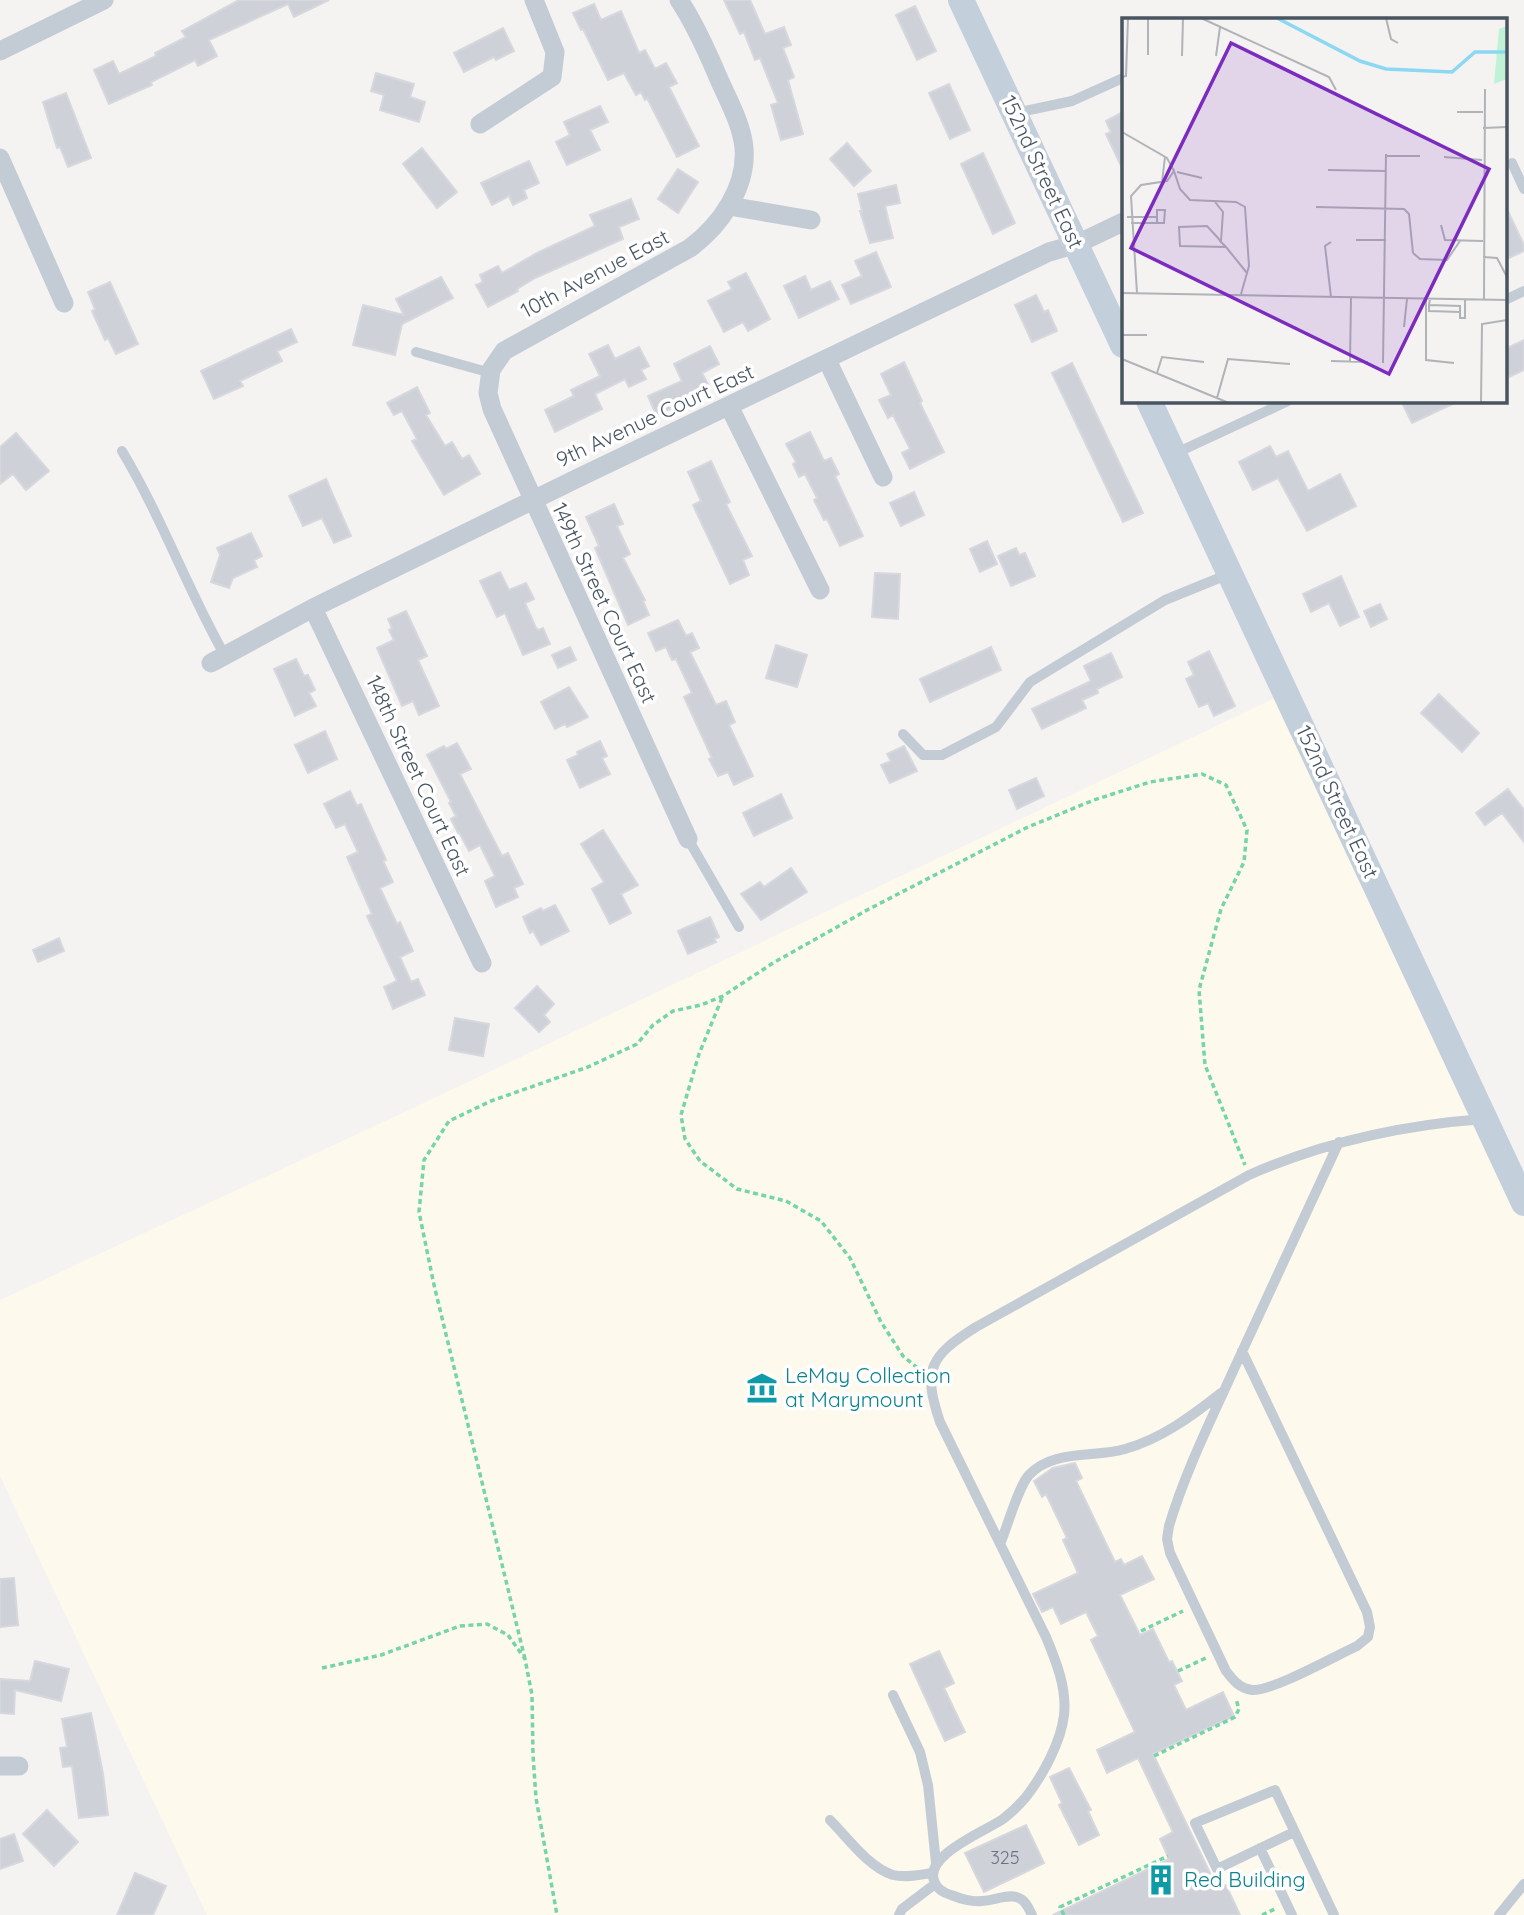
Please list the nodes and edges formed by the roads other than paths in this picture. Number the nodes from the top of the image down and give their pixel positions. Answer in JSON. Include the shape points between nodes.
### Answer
{"nodes":[{"id":1,"x":104,"y":0,"type":"edge"},
{"id":2,"x":534,"y":0,"type":"edge"},
{"id":3,"x":679,"y":0,"type":"edge"},
{"id":4,"x":961,"y":0,"type":"edge"},
{"id":5,"x":0,"y":51,"type":"edge"},
{"id":6,"x":1122,"y":78,"type":"edge"},
{"id":7,"x":1014,"y":113,"type":"junction"},
{"id":8,"x":480,"y":124,"type":"dead end"},
{"id":9,"x":0,"y":158,"type":"edge"},
{"id":10,"x":1512,"y":163,"type":"dead end"},
{"id":11,"x":1524,"y":189,"type":"edge"},
{"id":12,"x":729,"y":206,"type":"junction"},
{"id":13,"x":811,"y":220,"type":"dead end"},
{"id":14,"x":1122,"y":222,"type":"edge"},
{"id":15,"x":1077,"y":244,"type":"junction"},
{"id":16,"x":1524,"y":291,"type":"edge"},
{"id":17,"x":1506,"y":300,"type":"edge"},
{"id":18,"x":64,"y":303,"type":"dead end"},
{"id":19,"x":1122,"y":343,"type":"edge"},
{"id":20,"x":416,"y":352,"type":"dead end"},
{"id":21,"x":827,"y":359,"type":"junction"},
{"id":22,"x":490,"y":378,"type":"junction"},
{"id":23,"x":1149,"y":402,"type":"edge"},
{"id":24,"x":1286,"y":402,"type":"edge"},
{"id":25,"x":729,"y":406,"type":"junction"},
{"id":26,"x":122,"y":451,"type":"dead end"},
{"id":27,"x":1174,"y":454,"type":"junction"},
{"id":28,"x":883,"y":477,"type":"dead end"},
{"id":29,"x":532,"y":501,"type":"junction"},
{"id":30,"x":1230,"y":574,"type":"junction"},
{"id":31,"x":820,"y":590,"type":"dead end"},
{"id":32,"x":313,"y":608,"type":"junction"},
{"id":33,"x":218,"y":659,"type":"joint"},
{"id":34,"x":903,"y":734,"type":"dead end"},
{"id":35,"x":688,"y":839,"type":"joint"},
{"id":36,"x":739,"y":927,"type":"dead end"},
{"id":37,"x":482,"y":963,"type":"dead end"},
{"id":38,"x":1484,"y":1119,"type":"junction"},
{"id":39,"x":1339,"y":1142,"type":"junction"},
{"id":40,"x":1524,"y":1203,"type":"edge"},
{"id":41,"x":1242,"y":1351,"type":"junction"},
{"id":42,"x":1224,"y":1390,"type":"junction"},
{"id":43,"x":1000,"y":1544,"type":"junction"},
{"id":44,"x":893,"y":1695,"type":"dead end"},
{"id":45,"x":830,"y":1819,"type":"dead end"},
{"id":46,"x":1294,"y":1832,"type":"junction"},
{"id":47,"x":1260,"y":1848,"type":"junction"},
{"id":48,"x":934,"y":1874,"type":"junction"},
{"id":49,"x":1524,"y":1884,"type":"edge"},
{"id":50,"x":899,"y":1915,"type":"edge"},
{"id":51,"x":1032,"y":1915,"type":"edge"},
{"id":52,"x":1292,"y":1915,"type":"edge"},
{"id":53,"x":1334,"y":1915,"type":"edge"},
{"id":54,"x":1499,"y":1915,"type":"edge"}],
"edges":[{"from":1,"to":5,"type":"street"},
{"from":2,"to":8,"type":"street","via":[[555,52],[552,77]]},
{"from":3,"to":12,"type":"street","name":"10th Avenue East","via":[[715,70],[744,145],[742,176]]},
{"from":4,"to":7,"type":"main road","name":"152nd Street East"},
{"from":6,"to":7,"type":"lane","via":[[1072,101]]},
{"from":7,"to":15,"type":"main road","name":"152nd Street East"},
{"from":9,"to":18,"type":"street"},
{"from":10,"to":11,"type":"lane"},
{"from":12,"to":13,"type":"street"},
{"from":12,"to":22,"type":"street","name":"10th Avenue East","via":[[690,248],[515,342],[503,351]]},
{"from":14,"to":15,"type":"street","name":"9th Avenue Court East"},
{"from":15,"to":19,"type":"main road","name":"152nd Street East"},
{"from":15,"to":21,"type":"street","name":"9th Avenue Court East","via":[[1049,252]]},
{"from":16,"to":17,"type":"lane"},
{"from":20,"to":22,"type":"lane"},
{"from":21,"to":25,"type":"street","name":"9th Avenue Court East"},
{"from":21,"to":28,"type":"street"},
{"from":22,"to":29,"type":"street","name":"149th Street Court East","via":[[492,409]]},
{"from":23,"to":27,"type":"main road","name":"152nd Street East"},
{"from":24,"to":27,"type":"lane"},
{"from":25,"to":29,"type":"street","name":"9th Avenue Court East"},
{"from":25,"to":31,"type":"street"},
{"from":26,"to":33,"type":"lane","via":[[203,616]]},
{"from":27,"to":30,"type":"main road","name":"152nd Street East"},
{"from":29,"to":32,"type":"street","name":"9th Avenue Court East"},
{"from":29,"to":35,"type":"street","name":"149th Street Court East"},
{"from":30,"to":34,"type":"lane","via":[[1165,600],[1030,682],[996,727],[942,755],[923,755]]},
{"from":30,"to":38,"type":"main road","name":"152nd Street East"},
{"from":32,"to":33,"type":"street","name":"9th Avenue Court East"},
{"from":32,"to":37,"type":"street","name":"148th Street Court East"},
{"from":35,"to":36,"type":"lane"},
{"from":38,"to":39,"type":"lane"},
{"from":38,"to":40,"type":"main road","name":"152nd Street East"},
{"from":39,"to":41,"type":"lane"},
{"from":39,"to":43,"type":"lane","via":[[1249,1175],[942,1352],[933,1363],[932,1398]]},
{"from":41,"to":42,"type":"lane"},
{"from":41,"to":42,"type":"lane","via":[[1370,1626],[1368,1637],[1357,1646],[1258,1690],[1240,1686],[1227,1671],[1167,1539]]},
{"from":42,"to":43,"type":"lane","via":[[1194,1414],[1126,1449],[1063,1458],[1035,1470],[1025,1480]]},
{"from":43,"to":48,"type":"lane","via":[[1058,1668],[1064,1716],[1042,1773],[1026,1797],[1004,1818],[949,1851]]},
{"from":44,"to":48,"type":"lane","via":[[920,1752],[928,1785]]},
{"from":45,"to":48,"type":"lane","via":[[871,1862],[891,1874]]},
{"from":46,"to":47,"type":"lane"},
{"from":46,"to":47,"type":"lane","via":[[1275,1790],[1195,1823],[1217,1869]]},
{"from":46,"to":53,"type":"lane"},
{"from":47,"to":52,"type":"lane"},
{"from":48,"to":50,"type":"lane"},
{"from":48,"to":51,"type":"lane","via":[[943,1892],[965,1900],[1019,1898]]},
{"from":49,"to":54,"type":"lane"}]}
